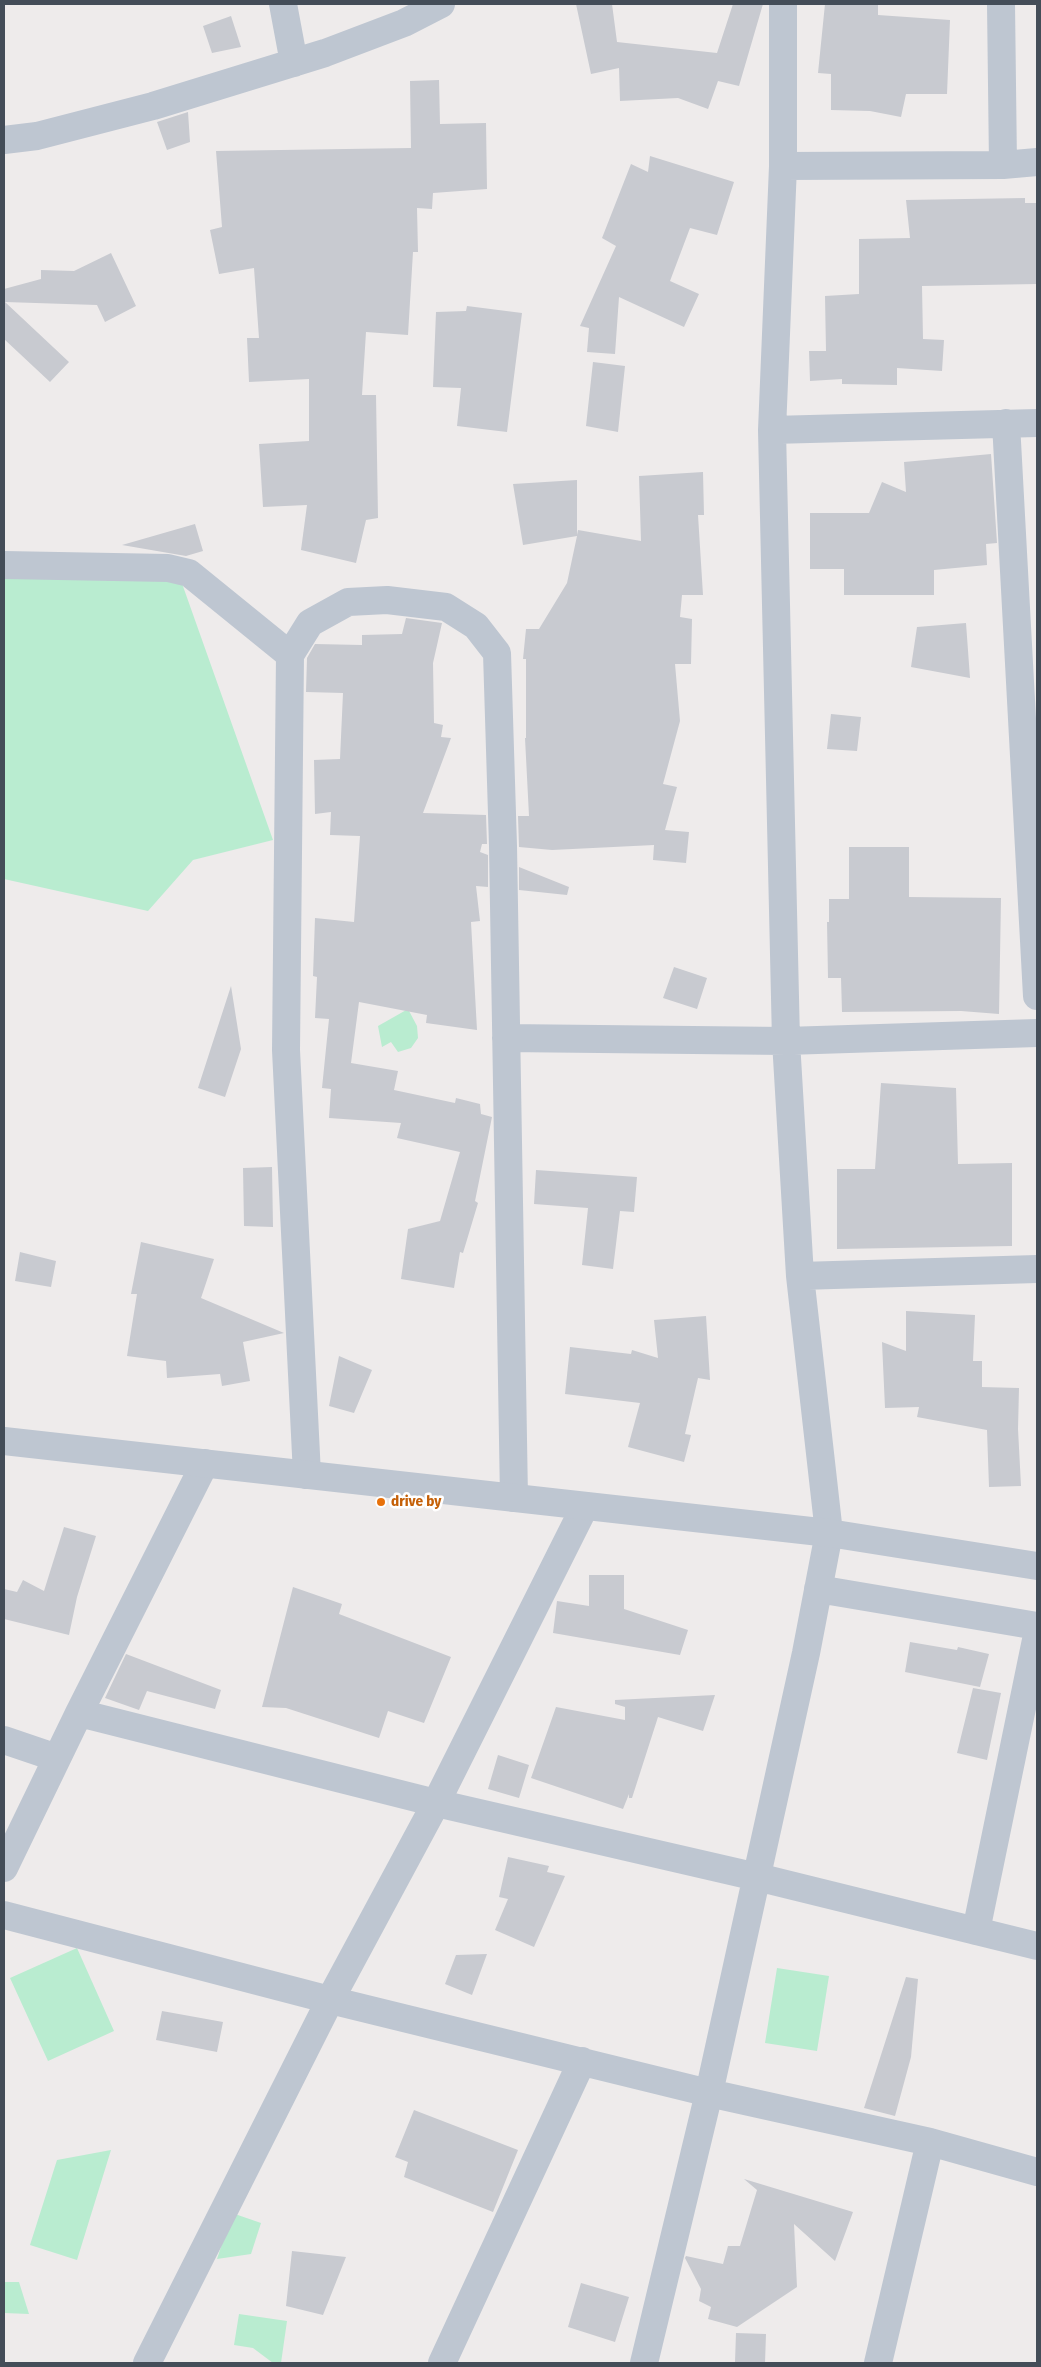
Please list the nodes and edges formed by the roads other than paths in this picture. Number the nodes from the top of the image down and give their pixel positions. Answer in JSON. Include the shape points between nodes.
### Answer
{"nodes":[{"id":1,"x":283,"y":4,"type":"edge"},
{"id":2,"x":441,"y":4,"type":"edge"},
{"id":3,"x":783,"y":4,"type":"edge"},
{"id":4,"x":1001,"y":4,"type":"edge"},
{"id":5,"x":294,"y":62,"type":"junction"},
{"id":6,"x":4,"y":140,"type":"edge"},
{"id":7,"x":1037,"y":162,"type":"edge"},
{"id":8,"x":1003,"y":165,"type":"junction"},
{"id":9,"x":783,"y":166,"type":"junction"},
{"id":10,"x":1037,"y":423,"type":"edge"},
{"id":11,"x":1006,"y":424,"type":"junction"},
{"id":12,"x":772,"y":430,"type":"junction"},
{"id":13,"x":4,"y":565,"type":"edge"},
{"id":14,"x":290,"y":655,"type":"junction"},
{"id":15,"x":1037,"y":996,"type":"edge"},
{"id":16,"x":1037,"y":1033,"type":"edge"},
{"id":17,"x":506,"y":1038,"type":"junction"},
{"id":18,"x":786,"y":1041,"type":"junction"},
{"id":19,"x":1037,"y":1269,"type":"edge"},
{"id":20,"x":800,"y":1276,"type":"junction"},
{"id":21,"x":4,"y":1441,"type":"edge"},
{"id":22,"x":205,"y":1463,"type":"junction"},
{"id":23,"x":307,"y":1475,"type":"junction"},
{"id":24,"x":514,"y":1498,"type":"junction"},
{"id":25,"x":585,"y":1506,"type":"junction"},
{"id":26,"x":829,"y":1533,"type":"junction"},
{"id":27,"x":1037,"y":1566,"type":"edge"},
{"id":28,"x":818,"y":1589,"type":"junction"},
{"id":29,"x":1037,"y":1626,"type":"edge"},
{"id":30,"x":1037,"y":1635,"type":"edge"},
{"id":31,"x":79,"y":1713,"type":"junction"},
{"id":32,"x":4,"y":1740,"type":"edge"},
{"id":33,"x":57,"y":1758,"type":"junction"},
{"id":34,"x":436,"y":1803,"type":"junction"},
{"id":35,"x":4,"y":1868,"type":"edge"},
{"id":36,"x":757,"y":1877,"type":"junction"},
{"id":37,"x":4,"y":1915,"type":"edge"},
{"id":38,"x":976,"y":1931,"type":"junction"},
{"id":39,"x":1037,"y":1946,"type":"edge"},
{"id":40,"x":330,"y":2000,"type":"junction"},
{"id":41,"x":582,"y":2061,"type":"junction"},
{"id":42,"x":709,"y":2093,"type":"junction"},
{"id":43,"x":930,"y":2142,"type":"junction"},
{"id":44,"x":1037,"y":2172,"type":"edge"},
{"id":45,"x":147,"y":2363,"type":"edge"},
{"id":46,"x":442,"y":2363,"type":"edge"},
{"id":47,"x":644,"y":2363,"type":"edge"},
{"id":48,"x":878,"y":2363,"type":"edge"}],
"edges":[{"from":1,"to":5,"type":"street"},
{"from":2,"to":5,"type":"street","via":[[404,23],[325,54]]},
{"from":3,"to":9,"type":"street"},
{"from":4,"to":8,"type":"street"},
{"from":5,"to":6,"type":"street","via":[[152,106],[36,136]]},
{"from":7,"to":8,"type":"street"},
{"from":8,"to":9,"type":"street"},
{"from":9,"to":12,"type":"street"},
{"from":10,"to":11,"type":"street"},
{"from":11,"to":12,"type":"street"},
{"from":11,"to":15,"type":"street"},
{"from":12,"to":18,"type":"street"},
{"from":13,"to":14,"type":"street","via":[[168,568],[189,573]]},
{"from":14,"to":17,"type":"street","via":[[310,623],[348,602],[387,600],[446,608],[476,626],[496,653]]},
{"from":14,"to":23,"type":"street","via":[[286,1050]]},
{"from":16,"to":18,"type":"street"},
{"from":17,"to":18,"type":"street"},
{"from":17,"to":24,"type":"street"},
{"from":18,"to":20,"type":"street"},
{"from":19,"to":20,"type":"street"},
{"from":20,"to":26,"type":"street"},
{"from":21,"to":22,"type":"street"},
{"from":22,"to":23,"type":"street"},
{"from":22,"to":31,"type":"street"},
{"from":23,"to":24,"type":"street"},
{"from":24,"to":25,"type":"street"},
{"from":25,"to":26,"type":"street"},
{"from":25,"to":34,"type":"street"},
{"from":26,"to":27,"type":"street"},
{"from":26,"to":28,"type":"street"},
{"from":28,"to":29,"type":"street"},
{"from":28,"to":36,"type":"street"},
{"from":30,"to":38,"type":"street"},
{"from":31,"to":33,"type":"street"},
{"from":31,"to":34,"type":"street"},
{"from":32,"to":33,"type":"street"},
{"from":33,"to":35,"type":"street"},
{"from":34,"to":36,"type":"street"},
{"from":34,"to":40,"type":"street"},
{"from":36,"to":38,"type":"street"},
{"from":36,"to":42,"type":"street"},
{"from":37,"to":40,"type":"street"},
{"from":38,"to":39,"type":"street"},
{"from":40,"to":41,"type":"street"},
{"from":40,"to":45,"type":"street"},
{"from":41,"to":42,"type":"street"},
{"from":41,"to":46,"type":"street"},
{"from":42,"to":43,"type":"street"},
{"from":42,"to":47,"type":"street"},
{"from":43,"to":44,"type":"street"},
{"from":43,"to":48,"type":"street"}]}
